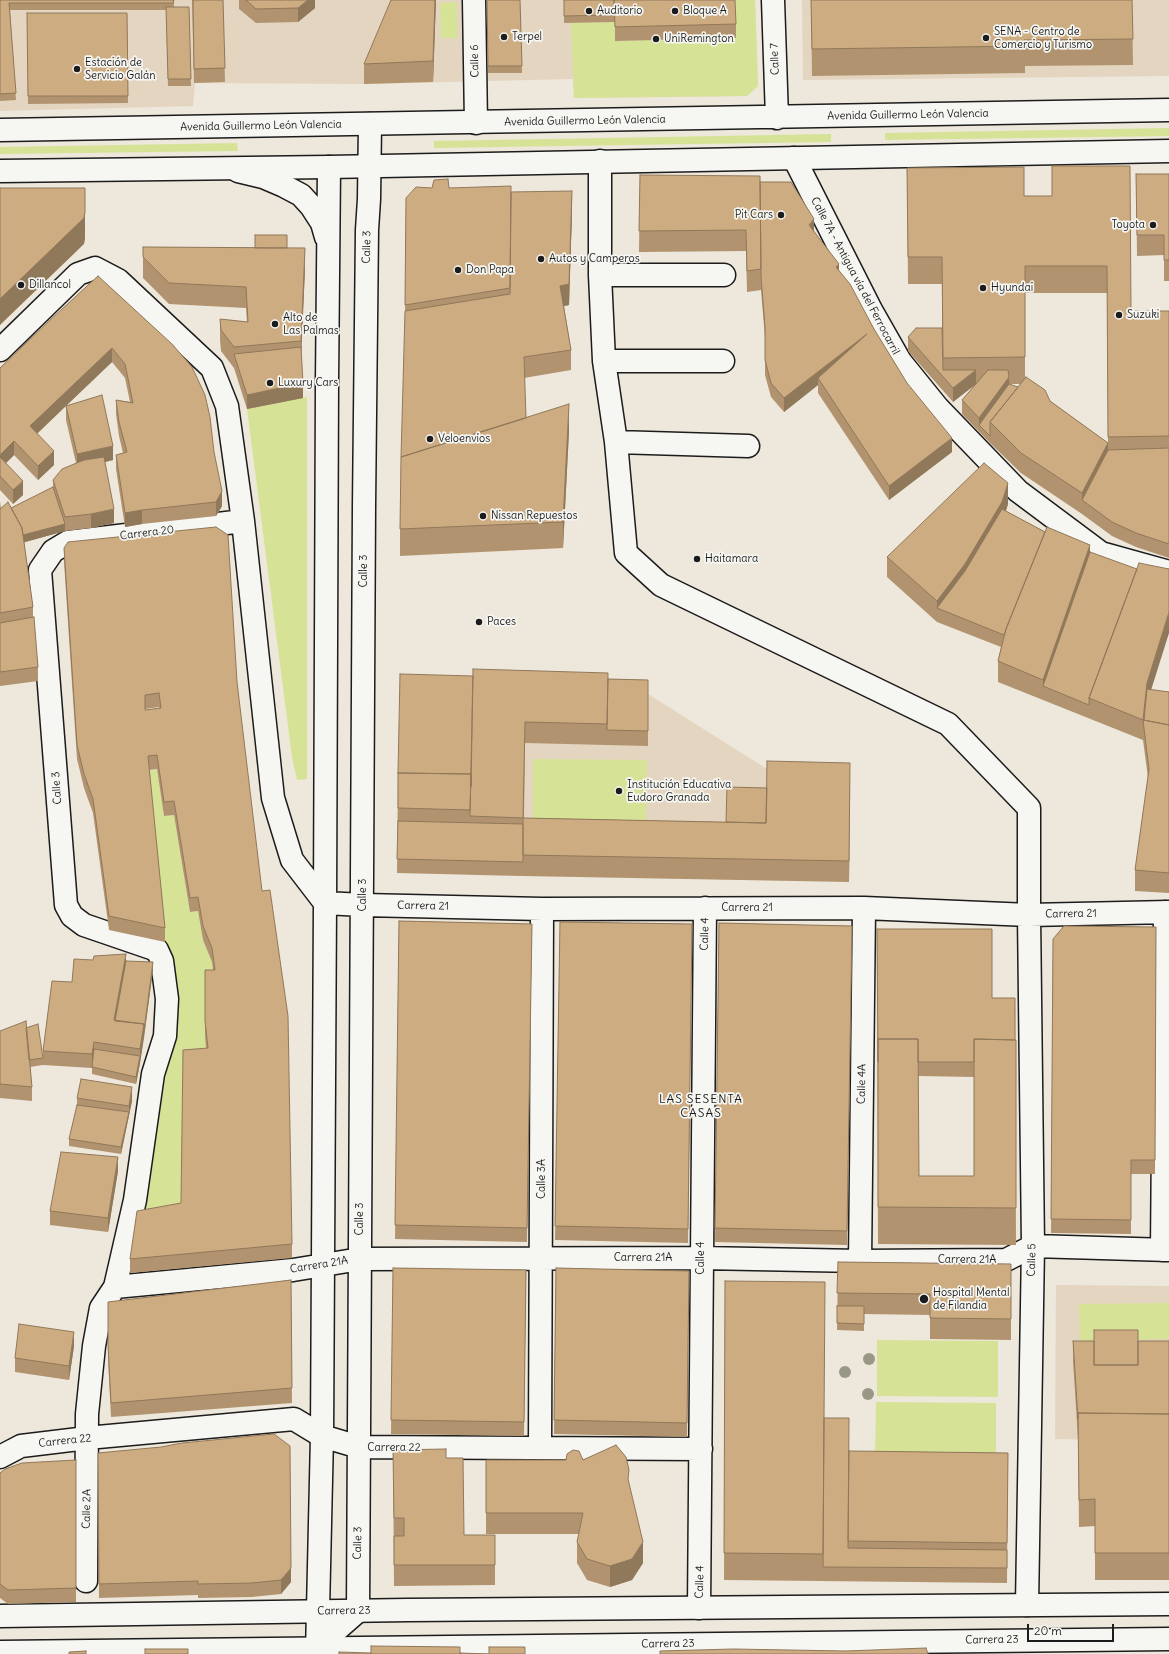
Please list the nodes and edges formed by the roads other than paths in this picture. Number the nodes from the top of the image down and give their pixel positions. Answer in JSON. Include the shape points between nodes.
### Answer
{"nodes":[{"id":1,"x":474,"y":0,"type":"edge"},
{"id":2,"x":773,"y":0,"type":"edge"},
{"id":3,"x":1169,"y":110,"type":"edge"},
{"id":4,"x":776,"y":118,"type":"junction"},
{"id":5,"x":476,"y":123,"type":"junction"},
{"id":6,"x":370,"y":124,"type":"junction"},
{"id":7,"x":0,"y":130,"type":"edge"},
{"id":8,"x":1169,"y":152,"type":"edge"},
{"id":9,"x":794,"y":158,"type":"junction"},
{"id":10,"x":600,"y":161,"type":"junction"},
{"id":11,"x":370,"y":166,"type":"junction"},
{"id":12,"x":329,"y":167,"type":"junction"},
{"id":13,"x":227,"y":168,"type":"junction"},
{"id":14,"x":0,"y":171,"type":"edge"},
{"id":15,"x":329,"y":249,"type":"junction"},
{"id":16,"x":600,"y":274,"type":"junction"},
{"id":17,"x":724,"y":275,"type":"dead end"},
{"id":18,"x":0,"y":350,"type":"edge"},
{"id":19,"x":604,"y":361,"type":"junction"},
{"id":20,"x":723,"y":361,"type":"dead end"},
{"id":21,"x":616,"y":442,"type":"junction"},
{"id":22,"x":748,"y":446,"type":"dead end"},
{"id":23,"x":243,"y":521,"type":"junction"},
{"id":24,"x":53,"y":551,"type":"joint"},
{"id":25,"x":1169,"y":572,"type":"edge"},
{"id":26,"x":325,"y":902,"type":"junction"},
{"id":27,"x":363,"y":905,"type":"junction"},
{"id":28,"x":705,"y":908,"type":"junction"},
{"id":29,"x":864,"y":908,"type":"junction"},
{"id":30,"x":542,"y":909,"type":"junction"},
{"id":31,"x":1167,"y":912,"type":"edge"},
{"id":32,"x":1028,"y":915,"type":"junction"},
{"id":33,"x":1032,"y":1246,"type":"junction"},
{"id":34,"x":1165,"y":1250,"type":"edge"},
{"id":35,"x":701,"y":1258,"type":"junction"},
{"id":36,"x":360,"y":1259,"type":"junction"},
{"id":37,"x":542,"y":1259,"type":"junction"},
{"id":38,"x":860,"y":1261,"type":"junction"},
{"id":39,"x":323,"y":1265,"type":"junction"},
{"id":40,"x":115,"y":1286,"type":"junction"},
{"id":41,"x":322,"y":1436,"type":"junction"},
{"id":42,"x":87,"y":1438,"type":"junction"},
{"id":43,"x":359,"y":1448,"type":"junction"},
{"id":44,"x":540,"y":1448,"type":"junction"},
{"id":45,"x":702,"y":1448,"type":"junction"},
{"id":46,"x":0,"y":1457,"type":"edge"},
{"id":47,"x":86,"y":1580,"type":"dead end"},
{"id":48,"x":1169,"y":1604,"type":"edge"},
{"id":49,"x":1027,"y":1605,"type":"junction"},
{"id":50,"x":699,"y":1608,"type":"junction"},
{"id":51,"x":318,"y":1611,"type":"junction"},
{"id":52,"x":358,"y":1611,"type":"junction"},
{"id":53,"x":0,"y":1616,"type":"edge"},
{"id":54,"x":1169,"y":1639,"type":"edge"},
{"id":55,"x":634,"y":1649,"type":"edge"},
{"id":56,"x":317,"y":1651,"type":"edge"},
{"id":57,"x":0,"y":1652,"type":"edge"}],
"edges":[{"from":1,"to":5,"type":"street","name":"Calle 6"},
{"from":2,"to":4,"type":"street","name":"Calle 7"},
{"from":3,"to":4,"type":"street","name":"Avenida Guillermo León Valencia"},
{"from":4,"to":5,"type":"street","name":"Avenida Guillermo León Valencia"},
{"from":5,"to":6,"type":"street","name":"Avenida Guillermo León Valencia"},
{"from":6,"to":7,"type":"street","name":"Avenida Guillermo León Valencia"},
{"from":6,"to":11,"type":"street","name":"Calle 3"},
{"from":8,"to":9,"type":"street"},
{"from":9,"to":10,"type":"street"},
{"from":9,"to":25,"type":"street","name":"Calle 7A - Antigua vía del Ferrocarril","via":[[871,310],[900,361],[938,408],[1018,491],[1101,553]]},
{"from":10,"to":11,"type":"street"},
{"from":10,"to":16,"type":"street","name":"Calle 5"},
{"from":11,"to":12,"type":"street"},
{"from":11,"to":27,"type":"street","name":"Calle 3","via":[[365,380]]},
{"from":12,"to":13,"type":"street"},
{"from":12,"to":15,"type":"street"},
{"from":13,"to":14,"type":"street"},
{"from":13,"to":15,"type":"street","via":[[263,177],[301,195],[322,222]]},
{"from":15,"to":26,"type":"street","via":[[326,382]]},
{"from":16,"to":17,"type":"street"},
{"from":16,"to":19,"type":"street","name":"Calle 5"},
{"from":18,"to":23,"type":"street","via":[[78,274],[95,268],[118,280],[212,368],[227,406]]},
{"from":19,"to":20,"type":"street"},
{"from":19,"to":21,"type":"street","name":"Calle 5"},
{"from":21,"to":22,"type":"street"},
{"from":21,"to":32,"type":"street","name":"Calle 5","via":[[626,553],[662,585],[948,724],[1029,808]]},
{"from":23,"to":24,"type":"street","name":"Carrera 20","via":[[68,542]]},
{"from":23,"to":26,"type":"street","via":[[273,798],[292,860]]},
{"from":24,"to":40,"type":"street","name":"Calle 3","via":[[40,570],[66,905],[72,916],[84,925],[157,950],[162,961],[167,999],[165,1036],[154,1074],[135,1200]]},
{"from":26,"to":27,"type":"street","name":"Carrera 21"},
{"from":26,"to":39,"type":"street"},
{"from":27,"to":30,"type":"street","name":"Carrera 21"},
{"from":27,"to":36,"type":"street","name":"Calle 3"},
{"from":28,"to":29,"type":"street","name":"Carrera 21"},
{"from":28,"to":30,"type":"street","name":"Carrera 21"},
{"from":28,"to":35,"type":"street","name":"Calle 4"},
{"from":29,"to":32,"type":"street","name":"Carrera 21"},
{"from":29,"to":38,"type":"street","name":"Calle 4A"},
{"from":30,"to":37,"type":"street","name":"Calle 3A"},
{"from":31,"to":32,"type":"street","name":"Carrera 21"},
{"from":31,"to":34,"type":"street"},
{"from":32,"to":33,"type":"street","name":"Calle 5"},
{"from":33,"to":34,"type":"street"},
{"from":33,"to":38,"type":"street","name":"Carrera 21A","via":[[1006,1260]]},
{"from":33,"to":49,"type":"street","name":"Calle 5"},
{"from":35,"to":37,"type":"street","name":"Carrera 21A"},
{"from":35,"to":38,"type":"street","name":"Carrera 21A"},
{"from":35,"to":45,"type":"street","name":"Calle 4"},
{"from":36,"to":37,"type":"street","name":"Carrera 21A"},
{"from":36,"to":39,"type":"street","name":"Carrera 21A"},
{"from":36,"to":43,"type":"street","name":"Calle 3"},
{"from":37,"to":44,"type":"street","name":"Calle 3A"},
{"from":39,"to":40,"type":"street","name":"Carrera 21A"},
{"from":39,"to":41,"type":"street"},
{"from":40,"to":42,"type":"street","name":"Calle 3","via":[[101,1308],[94,1346]]},
{"from":41,"to":42,"type":"street","name":"Carrera 22","via":[[294,1420]]},
{"from":41,"to":43,"type":"street","name":"Carrera 22"},
{"from":41,"to":51,"type":"street"},
{"from":42,"to":46,"type":"street","name":"Carrera 22","via":[[21,1446]]},
{"from":42,"to":47,"type":"street","name":"Calle 2A"},
{"from":43,"to":44,"type":"street","name":"Carrera 22"},
{"from":43,"to":52,"type":"street","name":"Calle 3"},
{"from":44,"to":45,"type":"street","name":"Carrera 22"},
{"from":45,"to":50,"type":"street","name":"Calle 4"},
{"from":48,"to":49,"type":"street","name":"Carrera 23"},
{"from":49,"to":50,"type":"street","name":"Carrera 23"},
{"from":50,"to":52,"type":"street","name":"Carrera 23"},
{"from":51,"to":52,"type":"street","name":"Carrera 23"},
{"from":51,"to":53,"type":"street","name":"Carrera 23"},
{"from":51,"to":56,"type":"street"},
{"from":52,"to":56,"type":"street"},
{"from":54,"to":55,"type":"street","name":"Carrera 23"},
{"from":55,"to":56,"type":"street","name":"Carrera 23"},
{"from":56,"to":57,"type":"street","name":"Carrera 23"}]}
